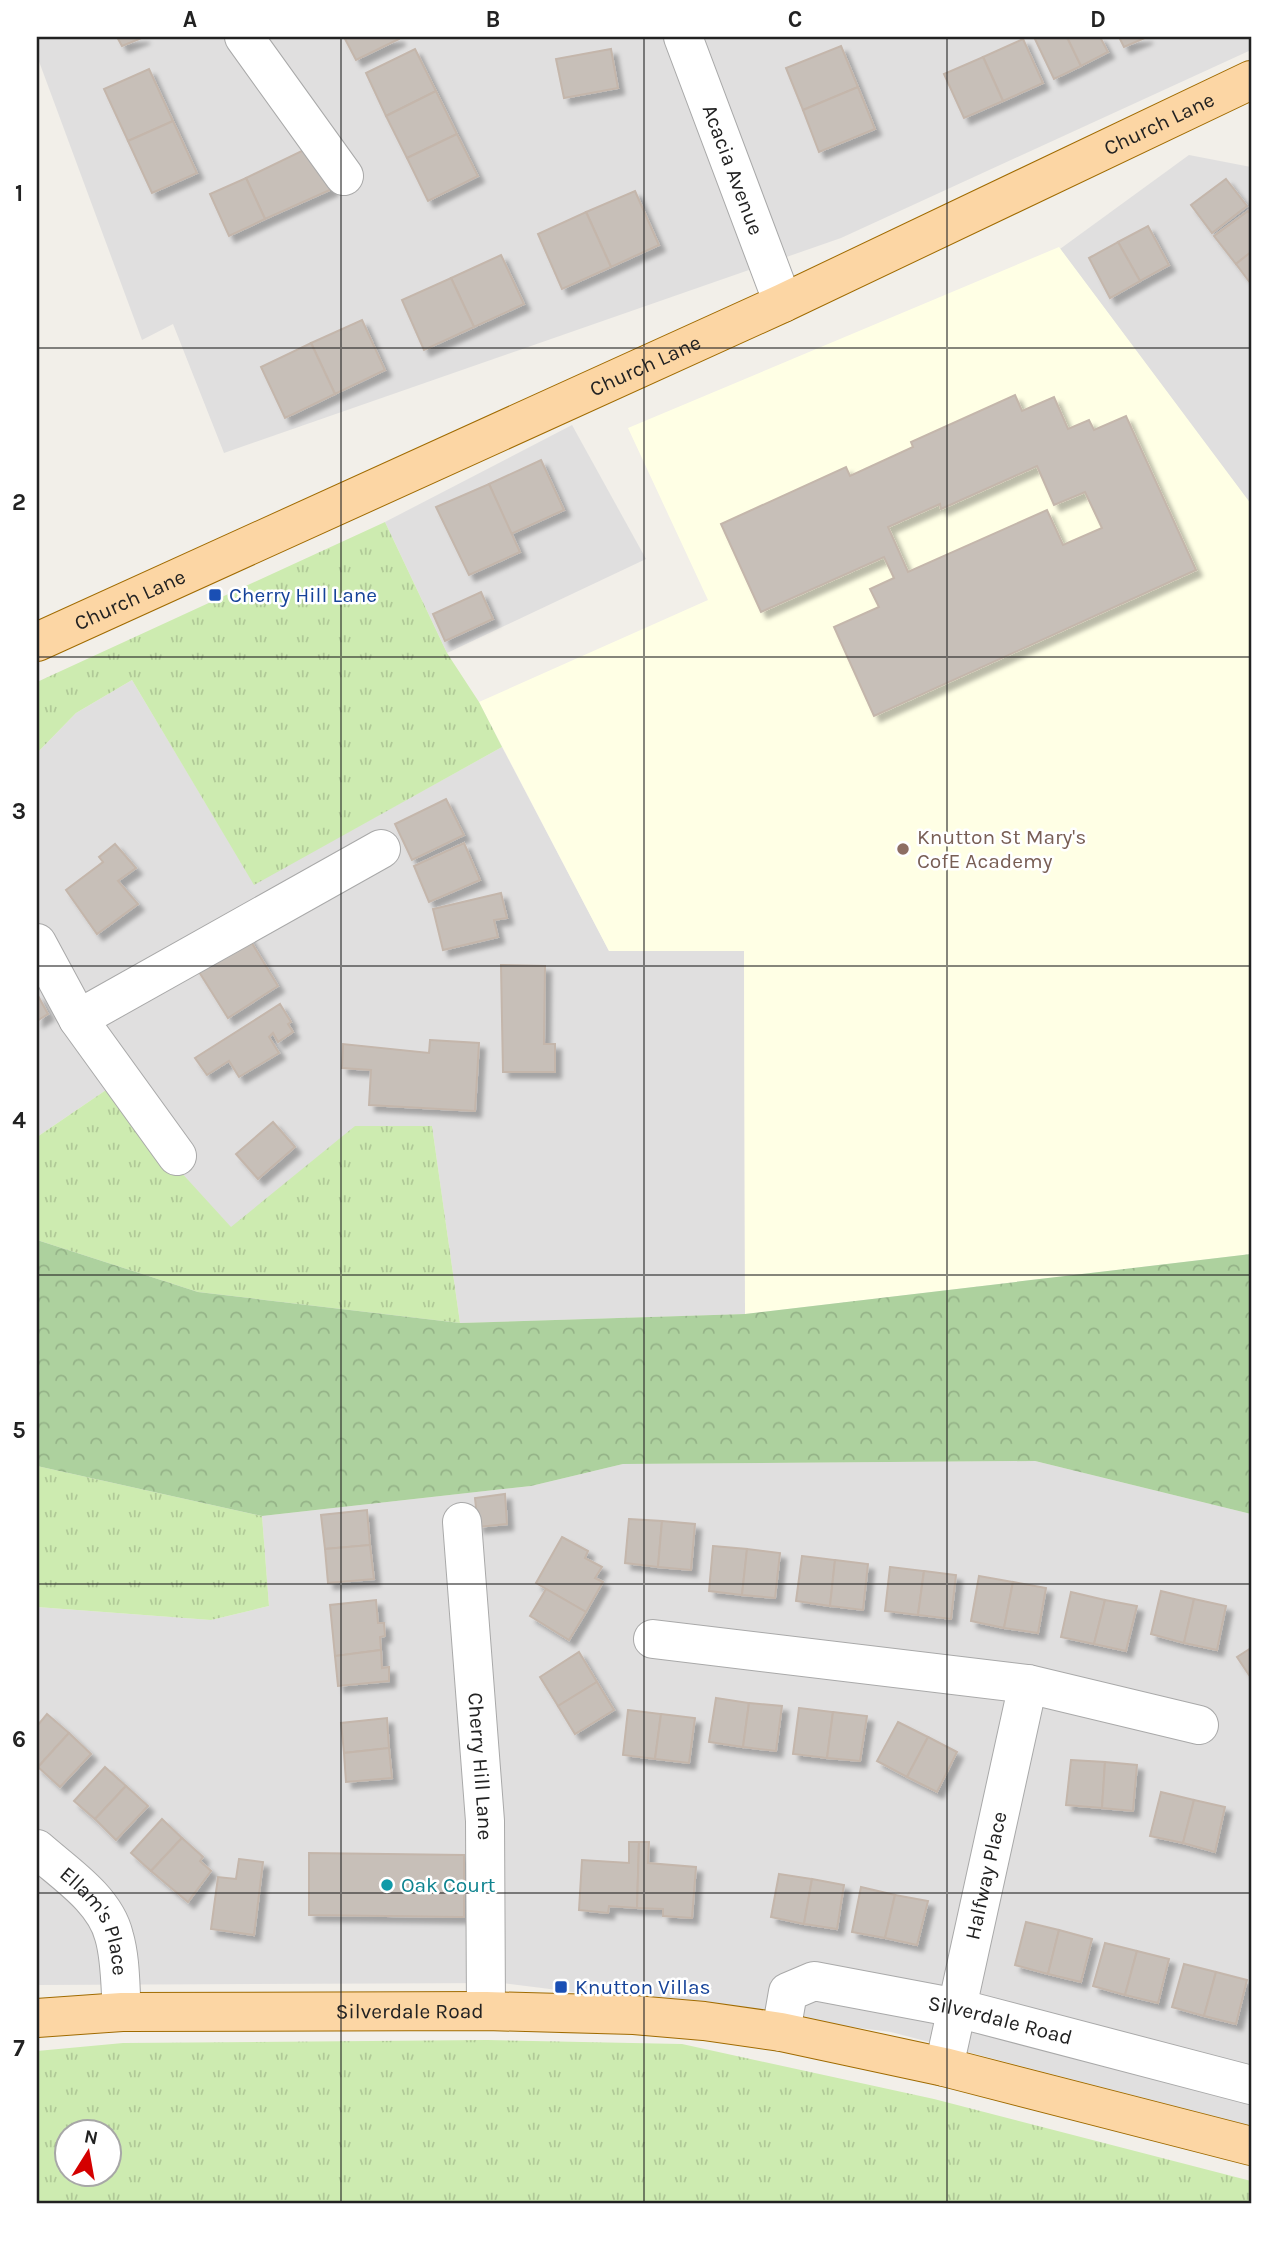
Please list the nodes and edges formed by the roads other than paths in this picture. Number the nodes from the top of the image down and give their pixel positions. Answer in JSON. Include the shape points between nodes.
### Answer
{"nodes":[{"id":1,"x":244,"y":37,"type":"edge"},
{"id":2,"x":683,"y":37,"type":"edge"},
{"id":3,"x":1250,"y":82,"type":"edge"},
{"id":4,"x":344,"y":176,"type":"dead end"},
{"id":5,"x":783,"y":303,"type":"junction"},
{"id":6,"x":37,"y":642,"type":"edge"},
{"id":7,"x":381,"y":849,"type":"dead end"},
{"id":8,"x":37,"y":943,"type":"edge"},
{"id":9,"x":78,"y":1019,"type":"junction"},
{"id":10,"x":177,"y":1156,"type":"dead end"},
{"id":11,"x":462,"y":1521,"type":"dead end"},
{"id":12,"x":653,"y":1639,"type":"dead end"},
{"id":13,"x":1028,"y":1684,"type":"junction"},
{"id":14,"x":1199,"y":1725,"type":"dead end"},
{"id":15,"x":37,"y":1849,"type":"edge"},
{"id":16,"x":957,"y":2008,"type":"junction"},
{"id":17,"x":486,"y":2011,"type":"junction"},
{"id":18,"x":122,"y":2012,"type":"junction"},
{"id":19,"x":37,"y":2018,"type":"edge"},
{"id":20,"x":781,"y":2032,"type":"junction"},
{"id":21,"x":944,"y":2067,"type":"junction"},
{"id":22,"x":1251,"y":2085,"type":"edge"},
{"id":23,"x":1251,"y":2146,"type":"edge"}],
"edges":[{"from":1,"to":4,"type":"street"},
{"from":2,"to":5,"type":"street","name":"Acacia Avenue"},
{"from":3,"to":5,"type":"main road","name":"Church Lane"},
{"from":5,"to":6,"type":"main road","name":"Church Lane"},
{"from":7,"to":9,"type":"street"},
{"from":8,"to":9,"type":"street"},
{"from":9,"to":10,"type":"street"},
{"from":11,"to":17,"type":"street","name":"Cherry Hill Lane","via":[[485,1821]]},
{"from":12,"to":13,"type":"street"},
{"from":13,"to":14,"type":"street"},
{"from":13,"to":16,"type":"street","name":"Halfway Place"},
{"from":15,"to":18,"type":"street","name":"Ellam's Place","via":[[96,1902],[108,1919],[118,1959]]},
{"from":16,"to":20,"type":"street","name":"Silverdale Road","via":[[814,1981],[788,1992]]},
{"from":16,"to":21,"type":"street","name":"Halfway Place"},
{"from":16,"to":22,"type":"street","name":"Silverdale Road"},
{"from":17,"to":18,"type":"main road","name":"Silverdale Road"},
{"from":17,"to":20,"type":"main road","name":"Silverdale Road","via":[[634,2015]]},
{"from":18,"to":19,"type":"main road","name":"Silverdale Road"},
{"from":20,"to":21,"type":"main road","name":"Silverdale Road"},
{"from":21,"to":23,"type":"main road","name":"Silverdale Road"}]}
